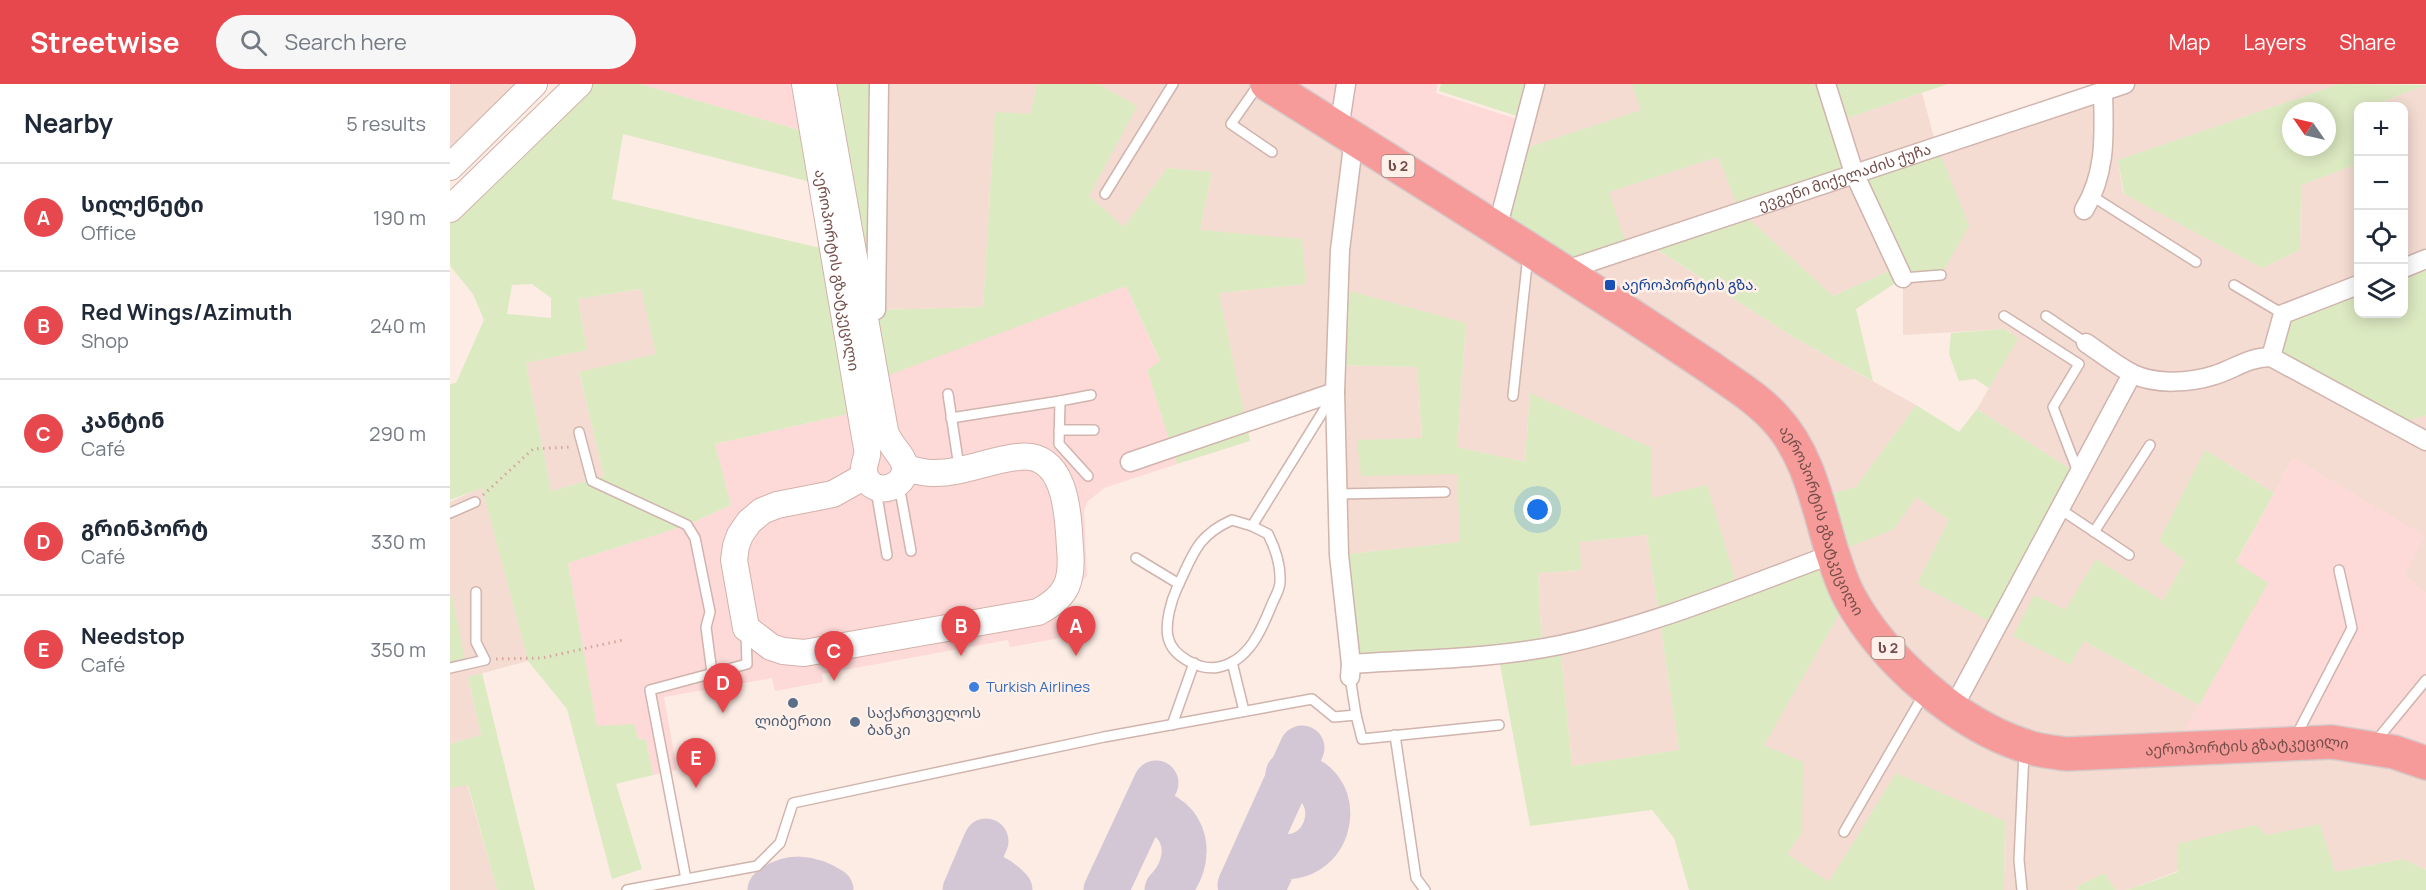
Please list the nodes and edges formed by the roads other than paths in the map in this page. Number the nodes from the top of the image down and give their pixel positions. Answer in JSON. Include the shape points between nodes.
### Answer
{"nodes":[{"id":1,"x":534,"y":84,"type":"edge"},
{"id":2,"x":579,"y":84,"type":"edge"},
{"id":3,"x":805,"y":84,"type":"edge"},
{"id":4,"x":823,"y":84,"type":"edge"},
{"id":5,"x":879,"y":84,"type":"edge"},
{"id":6,"x":1173,"y":84,"type":"edge"},
{"id":7,"x":1258,"y":84,"type":"edge"},
{"id":8,"x":1267,"y":84,"type":"edge"},
{"id":9,"x":1346,"y":84,"type":"edge"},
{"id":10,"x":1534,"y":84,"type":"edge"},
{"id":11,"x":1827,"y":84,"type":"edge"},
{"id":12,"x":2125,"y":84,"type":"edge"},
{"id":13,"x":2103,"y":91,"type":"junction"},
{"id":14,"x":2069,"y":93,"type":"edge"},
{"id":15,"x":1346,"y":134,"type":"junction"},
{"id":16,"x":1272,"y":152,"type":"dead end"},
{"id":17,"x":450,"y":167,"type":"edge"},
{"id":18,"x":1854,"y":173,"type":"junction"},
{"id":19,"x":1104,"y":194,"type":"dead end"},
{"id":20,"x":2088,"y":203,"type":"joint"},
{"id":21,"x":450,"y":209,"type":"edge"},
{"id":22,"x":1497,"y":229,"type":"junction"},
{"id":23,"x":1529,"y":249,"type":"junction"},
{"id":24,"x":2426,"y":259,"type":"edge"},
{"id":25,"x":2196,"y":262,"type":"dead end"},
{"id":26,"x":2408,"y":266,"type":"edge"},
{"id":27,"x":1563,"y":271,"type":"junction"},
{"id":28,"x":1941,"y":275,"type":"dead end"},
{"id":29,"x":1903,"y":278,"type":"joint"},
{"id":30,"x":2234,"y":285,"type":"dead end"},
{"id":31,"x":2354,"y":287,"type":"edge"},
{"id":32,"x":876,"y":310,"type":"dead end"},
{"id":33,"x":2283,"y":314,"type":"junction"},
{"id":34,"x":2004,"y":316,"type":"dead end"},
{"id":35,"x":2046,"y":316,"type":"dead end"},
{"id":36,"x":2086,"y":343,"type":"joint"},
{"id":37,"x":2271,"y":357,"type":"junction"},
{"id":38,"x":2132,"y":374,"type":"junction"},
{"id":39,"x":1335,"y":392,"type":"junction"},
{"id":40,"x":948,"y":394,"type":"dead end"},
{"id":41,"x":1091,"y":395,"type":"dead end"},
{"id":42,"x":1513,"y":396,"type":"dead end"},
{"id":43,"x":1060,"y":401,"type":"junction"},
{"id":44,"x":951,"y":418,"type":"junction"},
{"id":45,"x":1059,"y":430,"type":"junction"},
{"id":46,"x":1094,"y":430,"type":"dead end"},
{"id":47,"x":579,"y":432,"type":"dead end"},
{"id":48,"x":2426,"y":441,"type":"edge"},
{"id":49,"x":2150,"y":445,"type":"dead end"},
{"id":50,"x":1130,"y":462,"type":"dead end"},
{"id":51,"x":899,"y":466,"type":"junction"},
{"id":52,"x":960,"y":470,"type":"junction"},
{"id":53,"x":869,"y":473,"type":"junction"},
{"id":54,"x":2078,"y":474,"type":"junction"},
{"id":55,"x":1088,"y":476,"type":"dead end"},
{"id":56,"x":1445,"y":492,"type":"dead end"},
{"id":57,"x":1337,"y":494,"type":"junction"},
{"id":58,"x":475,"y":502,"type":"road end"},
{"id":59,"x":2060,"y":509,"type":"junction"},
{"id":60,"x":450,"y":513,"type":"edge"},
{"id":61,"x":1252,"y":526,"type":"junction"},
{"id":62,"x":2094,"y":532,"type":"junction"},
{"id":63,"x":911,"y":551,"type":"dead end"},
{"id":64,"x":1833,"y":554,"type":"junction"},
{"id":65,"x":887,"y":555,"type":"dead end"},
{"id":66,"x":2129,"y":555,"type":"dead end"},
{"id":67,"x":1136,"y":558,"type":"dead end"},
{"id":68,"x":2339,"y":570,"type":"dead end"},
{"id":69,"x":1179,"y":584,"type":"junction"},
{"id":70,"x":476,"y":592,"type":"dead end"},
{"id":71,"x":746,"y":628,"type":"junction"},
{"id":72,"x":1232,"y":662,"type":"junction"},
{"id":73,"x":1194,"y":663,"type":"junction"},
{"id":74,"x":450,"y":668,"type":"edge"},
{"id":75,"x":1351,"y":670,"type":"junction"},
{"id":76,"x":712,"y":673,"type":"junction"},
{"id":77,"x":2426,"y":680,"type":"edge"},
{"id":78,"x":1926,"y":690,"type":"junction"},
{"id":79,"x":1952,"y":710,"type":"junction"},
{"id":80,"x":1244,"y":711,"type":"junction"},
{"id":81,"x":1356,"y":715,"type":"junction"},
{"id":82,"x":1172,"y":725,"type":"junction"},
{"id":83,"x":1499,"y":725,"type":"dead end"},
{"id":84,"x":1395,"y":735,"type":"junction"},
{"id":85,"x":2292,"y":744,"type":"junction"},
{"id":86,"x":2025,"y":747,"type":"junction"},
{"id":87,"x":2370,"y":748,"type":"junction"},
{"id":88,"x":2426,"y":763,"type":"edge"},
{"id":89,"x":1844,"y":832,"type":"dead end"},
{"id":90,"x":686,"y":879,"type":"junction"},
{"id":91,"x":627,"y":890,"type":"edge"},
{"id":92,"x":1425,"y":890,"type":"edge"},
{"id":93,"x":2022,"y":890,"type":"edge"}],
"edges":[{"from":1,"to":17,"type":"street"},
{"from":2,"to":21,"type":"street"},
{"from":3,"to":53,"type":"street","name":"აეროპორტის გზატკეცილი"},
{"from":4,"to":51,"type":"street","name":"აეროპორტის გზატკეცილი","via":[[885,431]]},
{"from":5,"to":32,"type":"street"},
{"from":6,"to":19,"type":"lane"},
{"from":7,"to":16,"type":"lane","via":[[1231,124]]},
{"from":8,"to":15,"type":"highway","name":"აეროპორტის გზატკეცილი","number":"ს 2"},
{"from":9,"to":15,"type":"street"},
{"from":10,"to":22,"type":"street"},
{"from":11,"to":18,"type":"street"},
{"from":12,"to":13,"type":"street","name":"ევგენი მიქელაძის ქუჩა"},
{"from":13,"to":14,"type":"street","name":"ევგენი მიქელაძის ქუჩა"},
{"from":13,"to":20,"type":"street","via":[[2101,172]]},
{"from":14,"to":18,"type":"street","name":"ევგენი მიქელაძის ქუჩა"},
{"from":15,"to":22,"type":"highway","name":"აეროპორტის გზატკეცილი","number":"ს 2"},
{"from":15,"to":39,"type":"street"},
{"from":18,"to":27,"type":"street","name":"ევგენი მიქელაძის ქუჩა"},
{"from":18,"to":29,"type":"street"},
{"from":20,"to":25,"type":"lane"},
{"from":22,"to":23,"type":"highway","name":"აეროპორტის გზატკეცილი","number":"ს 2"},
{"from":23,"to":27,"type":"highway","name":"აეროპორტის გზატკეცილი","number":"ს 2"},
{"from":23,"to":42,"type":"lane"},
{"from":24,"to":26,"type":"street"},
{"from":27,"to":64,"type":"highway","name":"აეროპორტის გზატკეცილი","number":"ს 2","via":[[1748,394],[1777,419],[1801,456]]},
{"from":28,"to":29,"type":"lane"},
{"from":30,"to":33,"type":"lane"},
{"from":31,"to":33,"type":"street"},
{"from":33,"to":37,"type":"street"},
{"from":34,"to":54,"type":"lane","via":[[2079,364],[2053,407]]},
{"from":35,"to":36,"type":"lane"},
{"from":36,"to":38,"type":"street"},
{"from":37,"to":38,"type":"street","via":[[2256,357],[2212,376],[2182,381]]},
{"from":37,"to":48,"type":"street"},
{"from":38,"to":54,"type":"street"},
{"from":39,"to":50,"type":"street"},
{"from":39,"to":57,"type":"street"},
{"from":39,"to":61,"type":"lane"},
{"from":40,"to":44,"type":"lane"},
{"from":41,"to":43,"type":"lane"},
{"from":43,"to":44,"type":"lane"},
{"from":43,"to":45,"type":"lane"},
{"from":44,"to":52,"type":"lane"},
{"from":45,"to":46,"type":"lane"},
{"from":45,"to":55,"type":"lane","via":[[1059,444]]},
{"from":47,"to":76,"type":"lane","via":[[592,481],[687,525],[695,538],[710,612],[705,627]]},
{"from":49,"to":62,"type":"lane"},
{"from":51,"to":52,"type":"street","via":[[932,473]]},
{"from":51,"to":53,"type":"street","via":[[890,488],[878,489]]},
{"from":51,"to":53,"type":"street","via":[[882,447],[876,449]]},
{"from":51,"to":63,"type":"lane"},
{"from":52,"to":71,"type":"street","via":[[1031,457],[1044,462],[1055,473],[1067,513],[1072,571],[1064,591],[1047,607],[1002,619],[804,653],[771,647]]},
{"from":53,"to":65,"type":"lane"},
{"from":53,"to":71,"type":"street","via":[[833,495],[777,505],[749,522],[740,535],[734,560]]},
{"from":54,"to":59,"type":"street"},
{"from":56,"to":57,"type":"lane"},
{"from":57,"to":75,"type":"street"},
{"from":58,"to":60,"type":"lane"},
{"from":59,"to":62,"type":"lane"},
{"from":59,"to":79,"type":"street"},
{"from":61,"to":69,"type":"lane","via":[[1232,520],[1215,528],[1202,539]]},
{"from":61,"to":72,"type":"lane","via":[[1268,534],[1274,546],[1280,585],[1259,634]]},
{"from":62,"to":66,"type":"lane"},
{"from":64,"to":75,"type":"street","via":[[1660,618],[1560,645]]},
{"from":64,"to":78,"type":"highway","name":"აეროპორტის გზატკეცილი","number":"ს 2","via":[[1850,597],[1873,630]]},
{"from":67,"to":69,"type":"lane"},
{"from":68,"to":85,"type":"lane","via":[[2352,628]]},
{"from":69,"to":73,"type":"lane","via":[[1168,618],[1168,638],[1175,650]]},
{"from":70,"to":74,"type":"lane","via":[[476,642],[485,660]]},
{"from":71,"to":76,"type":"lane","via":[[747,664]]},
{"from":72,"to":73,"type":"lane","via":[[1219,667]]},
{"from":72,"to":80,"type":"lane"},
{"from":73,"to":82,"type":"lane"},
{"from":75,"to":81,"type":"lane"},
{"from":76,"to":90,"type":"lane","via":[[650,690]]},
{"from":77,"to":87,"type":"lane"},
{"from":78,"to":79,"type":"highway","name":"აეროპორტის გზატკეცილი","number":"ს 2"},
{"from":78,"to":89,"type":"lane"},
{"from":79,"to":86,"type":"highway","name":"აეროპორტის გზატკეცილი","number":"ს 2"},
{"from":80,"to":81,"type":"lane","via":[[1312,699],[1334,717]]},
{"from":80,"to":82,"type":"lane"},
{"from":81,"to":84,"type":"lane","via":[[1362,739]]},
{"from":82,"to":90,"type":"lane","via":[[793,803],[780,843],[757,866]]},
{"from":83,"to":84,"type":"lane"},
{"from":84,"to":92,"type":"lane","via":[[1416,878]]},
{"from":85,"to":86,"type":"highway","name":"აეროპორტის გზატკეცილი","number":"ს 2","via":[[2067,754]]},
{"from":85,"to":87,"type":"highway","name":"აეროპორტის გზატკეცილი","number":"ს 2","via":[[2332,742]]},
{"from":86,"to":93,"type":"lane","via":[[2019,860]]},
{"from":87,"to":88,"type":"highway","name":"აეროპორტის გზატკეცილი","number":"ს 2"},
{"from":90,"to":91,"type":"lane"}]}
